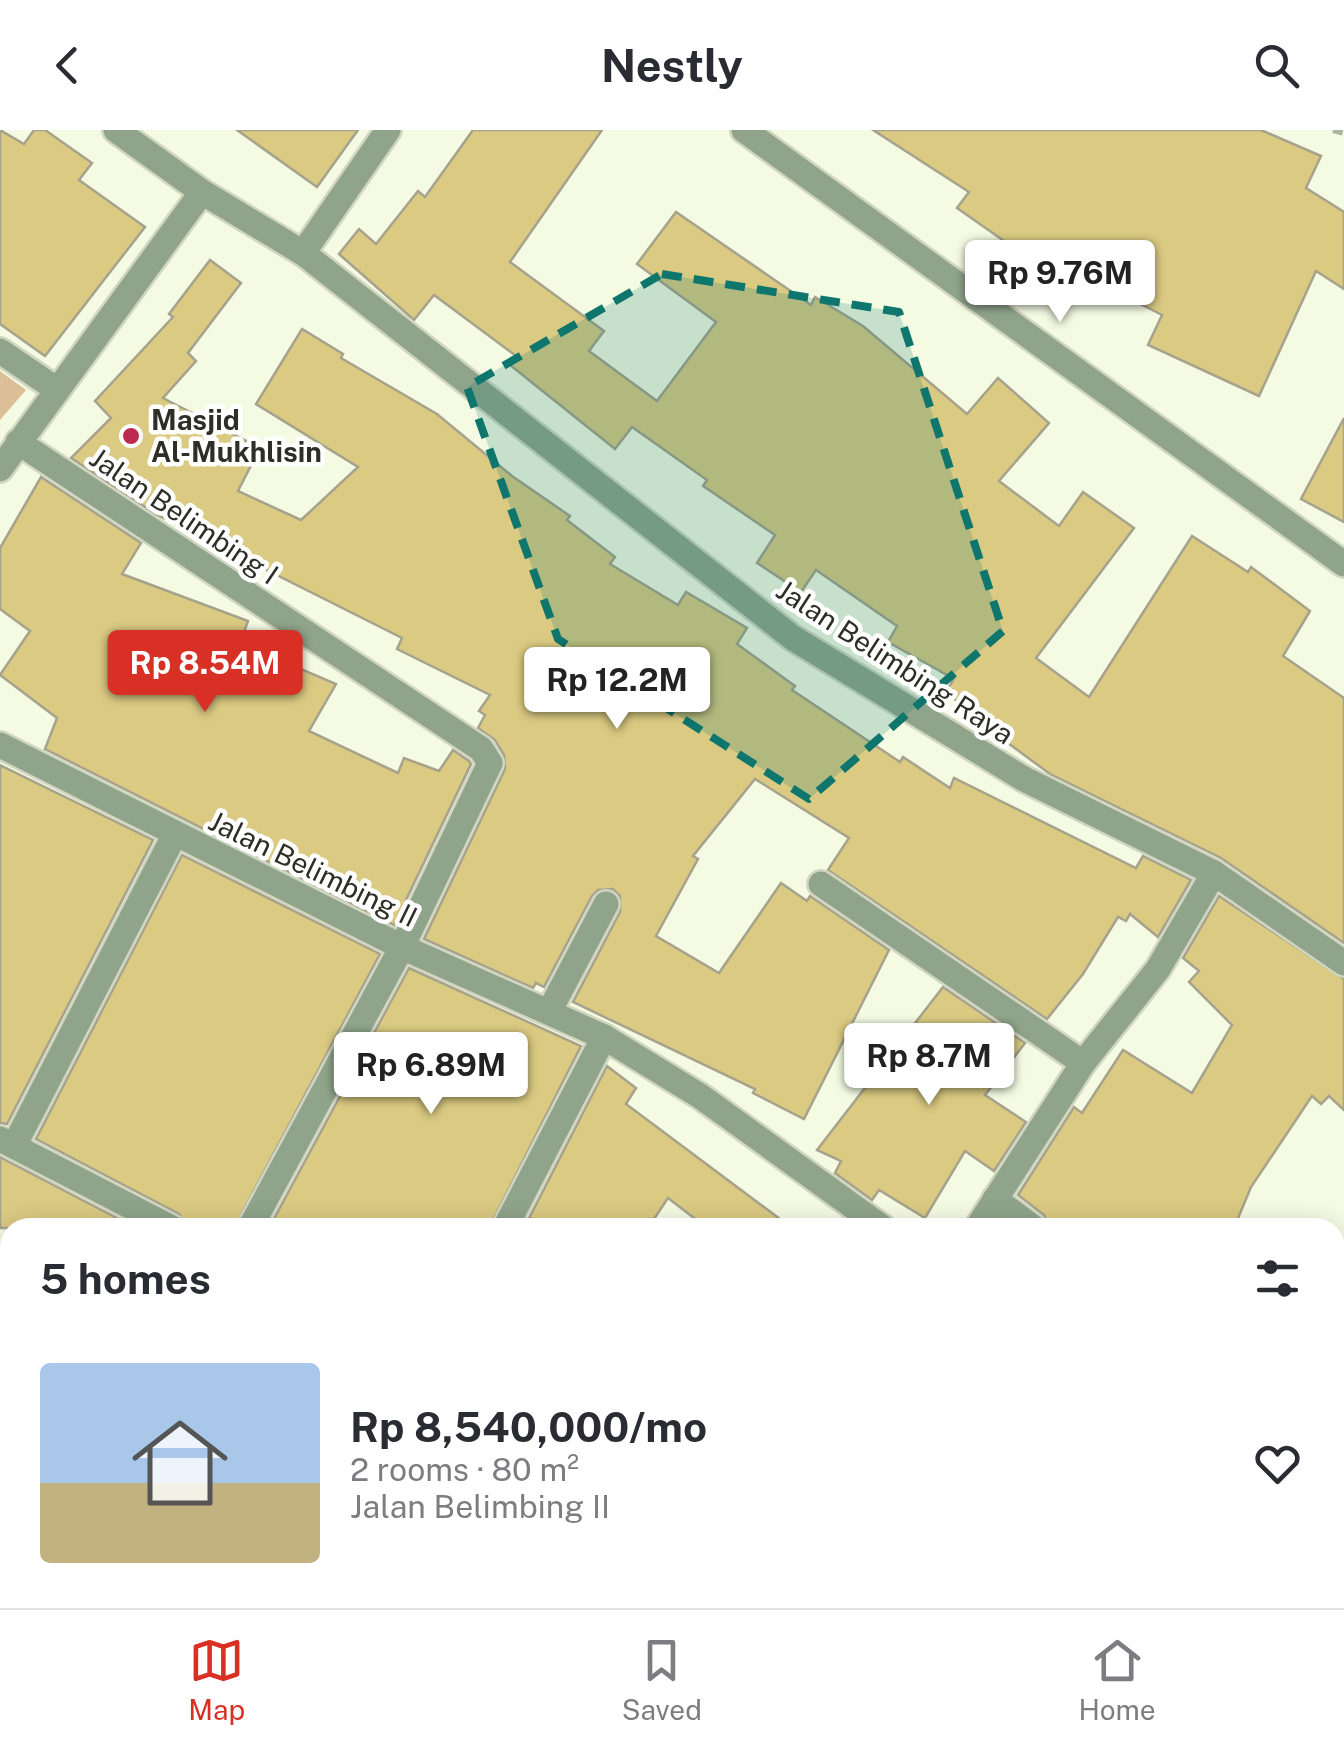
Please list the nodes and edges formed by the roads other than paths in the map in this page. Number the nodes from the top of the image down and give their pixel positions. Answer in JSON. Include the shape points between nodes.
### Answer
{"nodes":[{"id":1,"x":116,"y":130,"type":"edge"},
{"id":2,"x":388,"y":130,"type":"edge"},
{"id":3,"x":744,"y":130,"type":"edge"},
{"id":4,"x":202,"y":192,"type":"junction"},
{"id":5,"x":302,"y":252,"type":"junction"},
{"id":6,"x":0,"y":351,"type":"edge"},
{"id":7,"x":56,"y":389,"type":"junction"},
{"id":8,"x":18,"y":442,"type":"junction"},
{"id":9,"x":0,"y":469,"type":"edge"},
{"id":10,"x":1344,"y":564,"type":"edge"},
{"id":11,"x":0,"y":745,"type":"edge"},
{"id":12,"x":175,"y":834,"type":"junction"},
{"id":13,"x":1214,"y":873,"type":"junction"},
{"id":14,"x":821,"y":884,"type":"dead end"},
{"id":15,"x":606,"y":904,"type":"dead end"},
{"id":16,"x":402,"y":947,"type":"junction"},
{"id":17,"x":1344,"y":963,"type":"edge"},
{"id":18,"x":550,"y":1010,"type":"junction"},
{"id":19,"x":604,"y":1037,"type":"junction"},
{"id":20,"x":1083,"y":1063,"type":"junction"},
{"id":21,"x":7,"y":1142,"type":"edge"},
{"id":22,"x":995,"y":1200,"type":"junction"},
{"id":23,"x":153,"y":1218,"type":"edge"},
{"id":24,"x":255,"y":1218,"type":"edge"},
{"id":25,"x":509,"y":1218,"type":"edge"},
{"id":26,"x":869,"y":1218,"type":"edge"},
{"id":27,"x":983,"y":1218,"type":"edge"},
{"id":28,"x":1020,"y":1218,"type":"edge"}],
"edges":[{"from":1,"to":4,"type":"street","name":"Jalan Belimbing Raya"},
{"from":2,"to":5,"type":"street"},
{"from":3,"to":10,"type":"street"},
{"from":4,"to":5,"type":"street","name":"Jalan Belimbing Raya"},
{"from":4,"to":7,"type":"street"},
{"from":5,"to":13,"type":"street","name":"Jalan Belimbing Raya","via":[[793,638],[1024,779]]},
{"from":6,"to":7,"type":"street"},
{"from":7,"to":8,"type":"street"},
{"from":8,"to":9,"type":"street"},
{"from":8,"to":16,"type":"street","name":"Jalan Belimbing I","via":[[488,756],[489,771]]},
{"from":11,"to":12,"type":"street","name":"Jalan Belimbing II"},
{"from":12,"to":16,"type":"street","name":"Jalan Belimbing II"},
{"from":12,"to":21,"type":"street"},
{"from":13,"to":17,"type":"street","name":"Jalan Belimbing Raya"},
{"from":13,"to":20,"type":"street","via":[[1158,969]]},
{"from":14,"to":20,"type":"street"},
{"from":15,"to":18,"type":"street"},
{"from":16,"to":18,"type":"street","name":"Jalan Belimbing II"},
{"from":16,"to":24,"type":"street"},
{"from":18,"to":19,"type":"street","name":"Jalan Belimbing II"},
{"from":19,"to":25,"type":"street"},
{"from":19,"to":26,"type":"street","name":"Jalan Belimbing II","via":[[700,1096]]},
{"from":20,"to":22,"type":"street"},
{"from":21,"to":23,"type":"street"},
{"from":22,"to":27,"type":"street"},
{"from":22,"to":28,"type":"street"}]}
